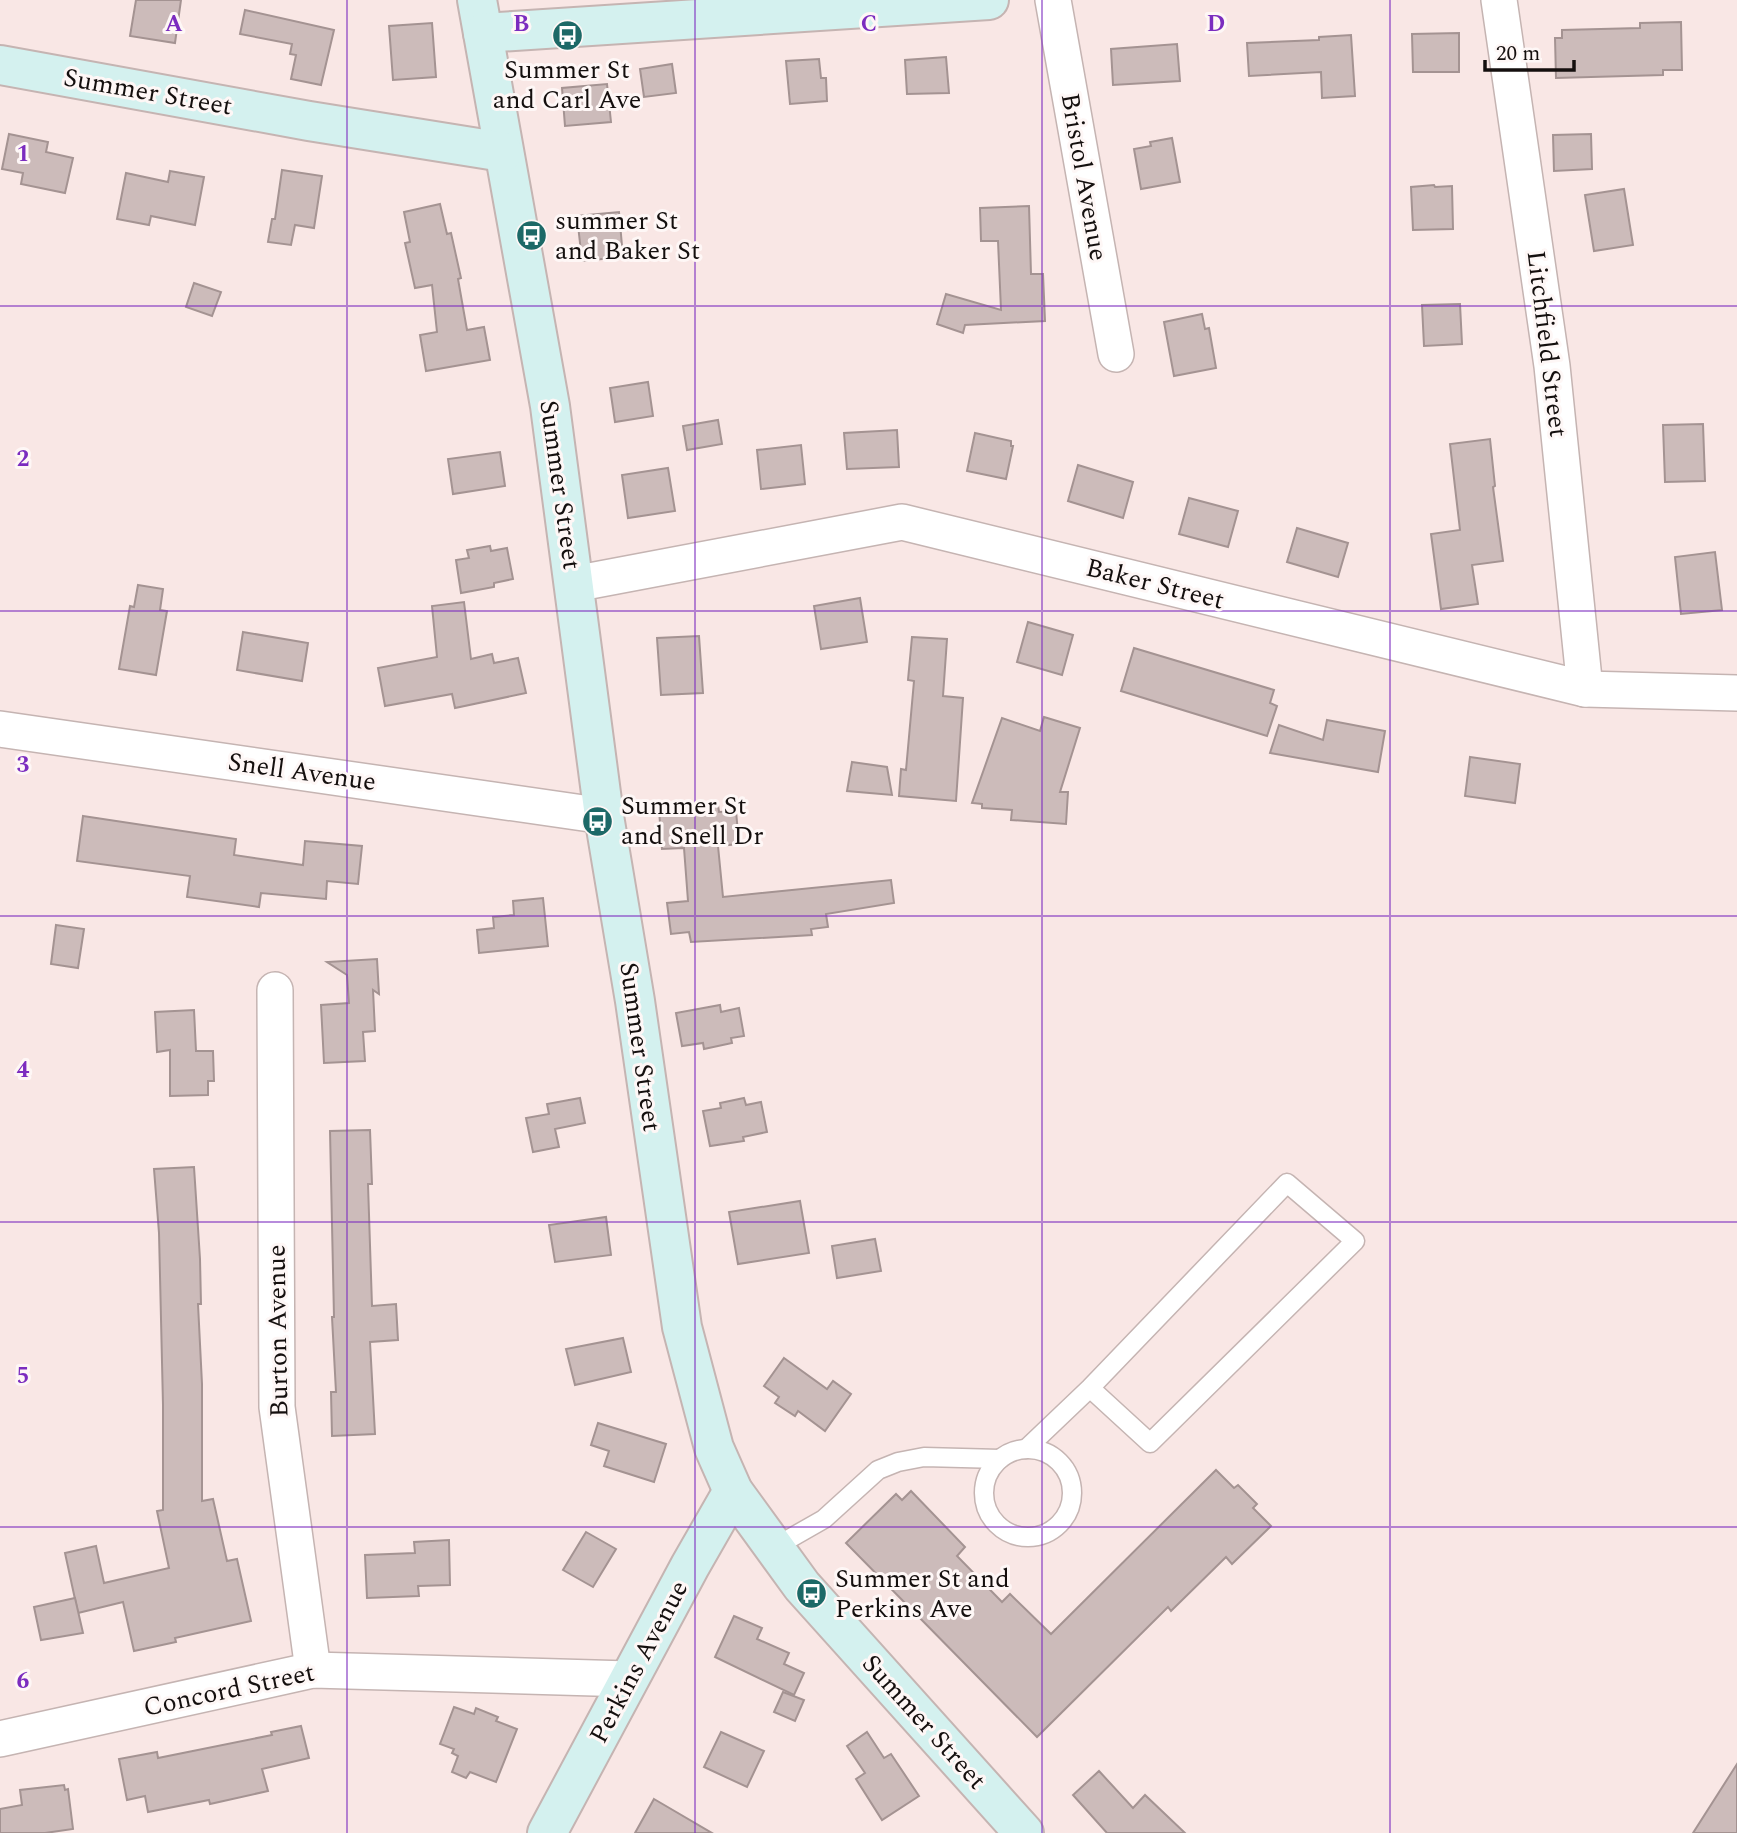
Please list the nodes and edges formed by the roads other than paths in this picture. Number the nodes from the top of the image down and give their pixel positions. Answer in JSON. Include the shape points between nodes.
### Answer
{"nodes":[{"id":1,"x":989,"y":0,"type":"edge"},
{"id":2,"x":1053,"y":0,"type":"edge"},
{"id":3,"x":1499,"y":0,"type":"edge"},
{"id":4,"x":480,"y":16,"type":"edge"},
{"id":5,"x":0,"y":65,"type":"edge"},
{"id":6,"x":503,"y":152,"type":"junction"},
{"id":7,"x":1116,"y":354,"type":"dead end"},
{"id":8,"x":574,"y":584,"type":"junction"},
{"id":9,"x":1586,"y":689,"type":"junction"},
{"id":10,"x":1737,"y":693,"type":"edge"},
{"id":11,"x":0,"y":729,"type":"edge"},
{"id":12,"x":604,"y":816,"type":"junction"},
{"id":13,"x":275,"y":990,"type":"dead end"},
{"id":14,"x":1090,"y":1388,"type":"junction"},
{"id":15,"x":1026,"y":1449,"type":"junction"},
{"id":16,"x":1000,"y":1459,"type":"junction"},
{"id":17,"x":733,"y":1491,"type":"junction"},
{"id":18,"x":775,"y":1547,"type":"junction"},
{"id":19,"x":313,"y":1670,"type":"junction"},
{"id":20,"x":629,"y":1679,"type":"junction"},
{"id":21,"x":0,"y":1739,"type":"edge"},
{"id":22,"x":547,"y":1833,"type":"edge"},
{"id":23,"x":1024,"y":1833,"type":"edge"}],
"edges":[{"from":1,"to":4,"type":"street"},
{"from":2,"to":7,"type":"street","name":"Bristol Avenue"},
{"from":3,"to":9,"type":"street","name":"Litchfield Street","via":[[1552,366]]},
{"from":4,"to":6,"type":"street","name":"Summer Street"},
{"from":5,"to":6,"type":"street","name":"Summer Street"},
{"from":6,"to":8,"type":"street","name":"Summer Street","via":[[550,406]]},
{"from":8,"to":9,"type":"street","name":"Baker Street","via":[[902,522]]},
{"from":8,"to":12,"type":"street","name":"Summer Street"},
{"from":9,"to":10,"type":"street","name":"Baker Street"},
{"from":11,"to":12,"type":"street","name":"Snell Avenue"},
{"from":12,"to":17,"type":"street","name":"Summer Street","via":[[682,1327],[714,1448]]},
{"from":13,"to":19,"type":"street","name":"Burton Avenue","via":[[277,1407]]},
{"from":14,"to":14,"type":"lane","via":[[1287,1183],[1355,1241],[1150,1443]]},
{"from":14,"to":15,"type":"lane"},
{"from":15,"to":16,"type":"lane"},
{"from":15,"to":16,"type":"lane","via":[[1054,1457],[1071,1481],[1070,1510],[1044,1535],[1022,1538],[1009,1534],[988,1513],[985,1484]]},
{"from":16,"to":18,"type":"lane","via":[[924,1457],[898,1462],[878,1470],[824,1519]]},
{"from":17,"to":18,"type":"street","name":"Summer Street"},
{"from":17,"to":20,"type":"street","name":"Perkins Avenue"},
{"from":18,"to":23,"type":"street","name":"Summer Street","via":[[830,1620]]},
{"from":19,"to":20,"type":"street","name":"Concord Street"},
{"from":19,"to":21,"type":"street","name":"Concord Street"},
{"from":20,"to":22,"type":"street","name":"Perkins Avenue"}]}
